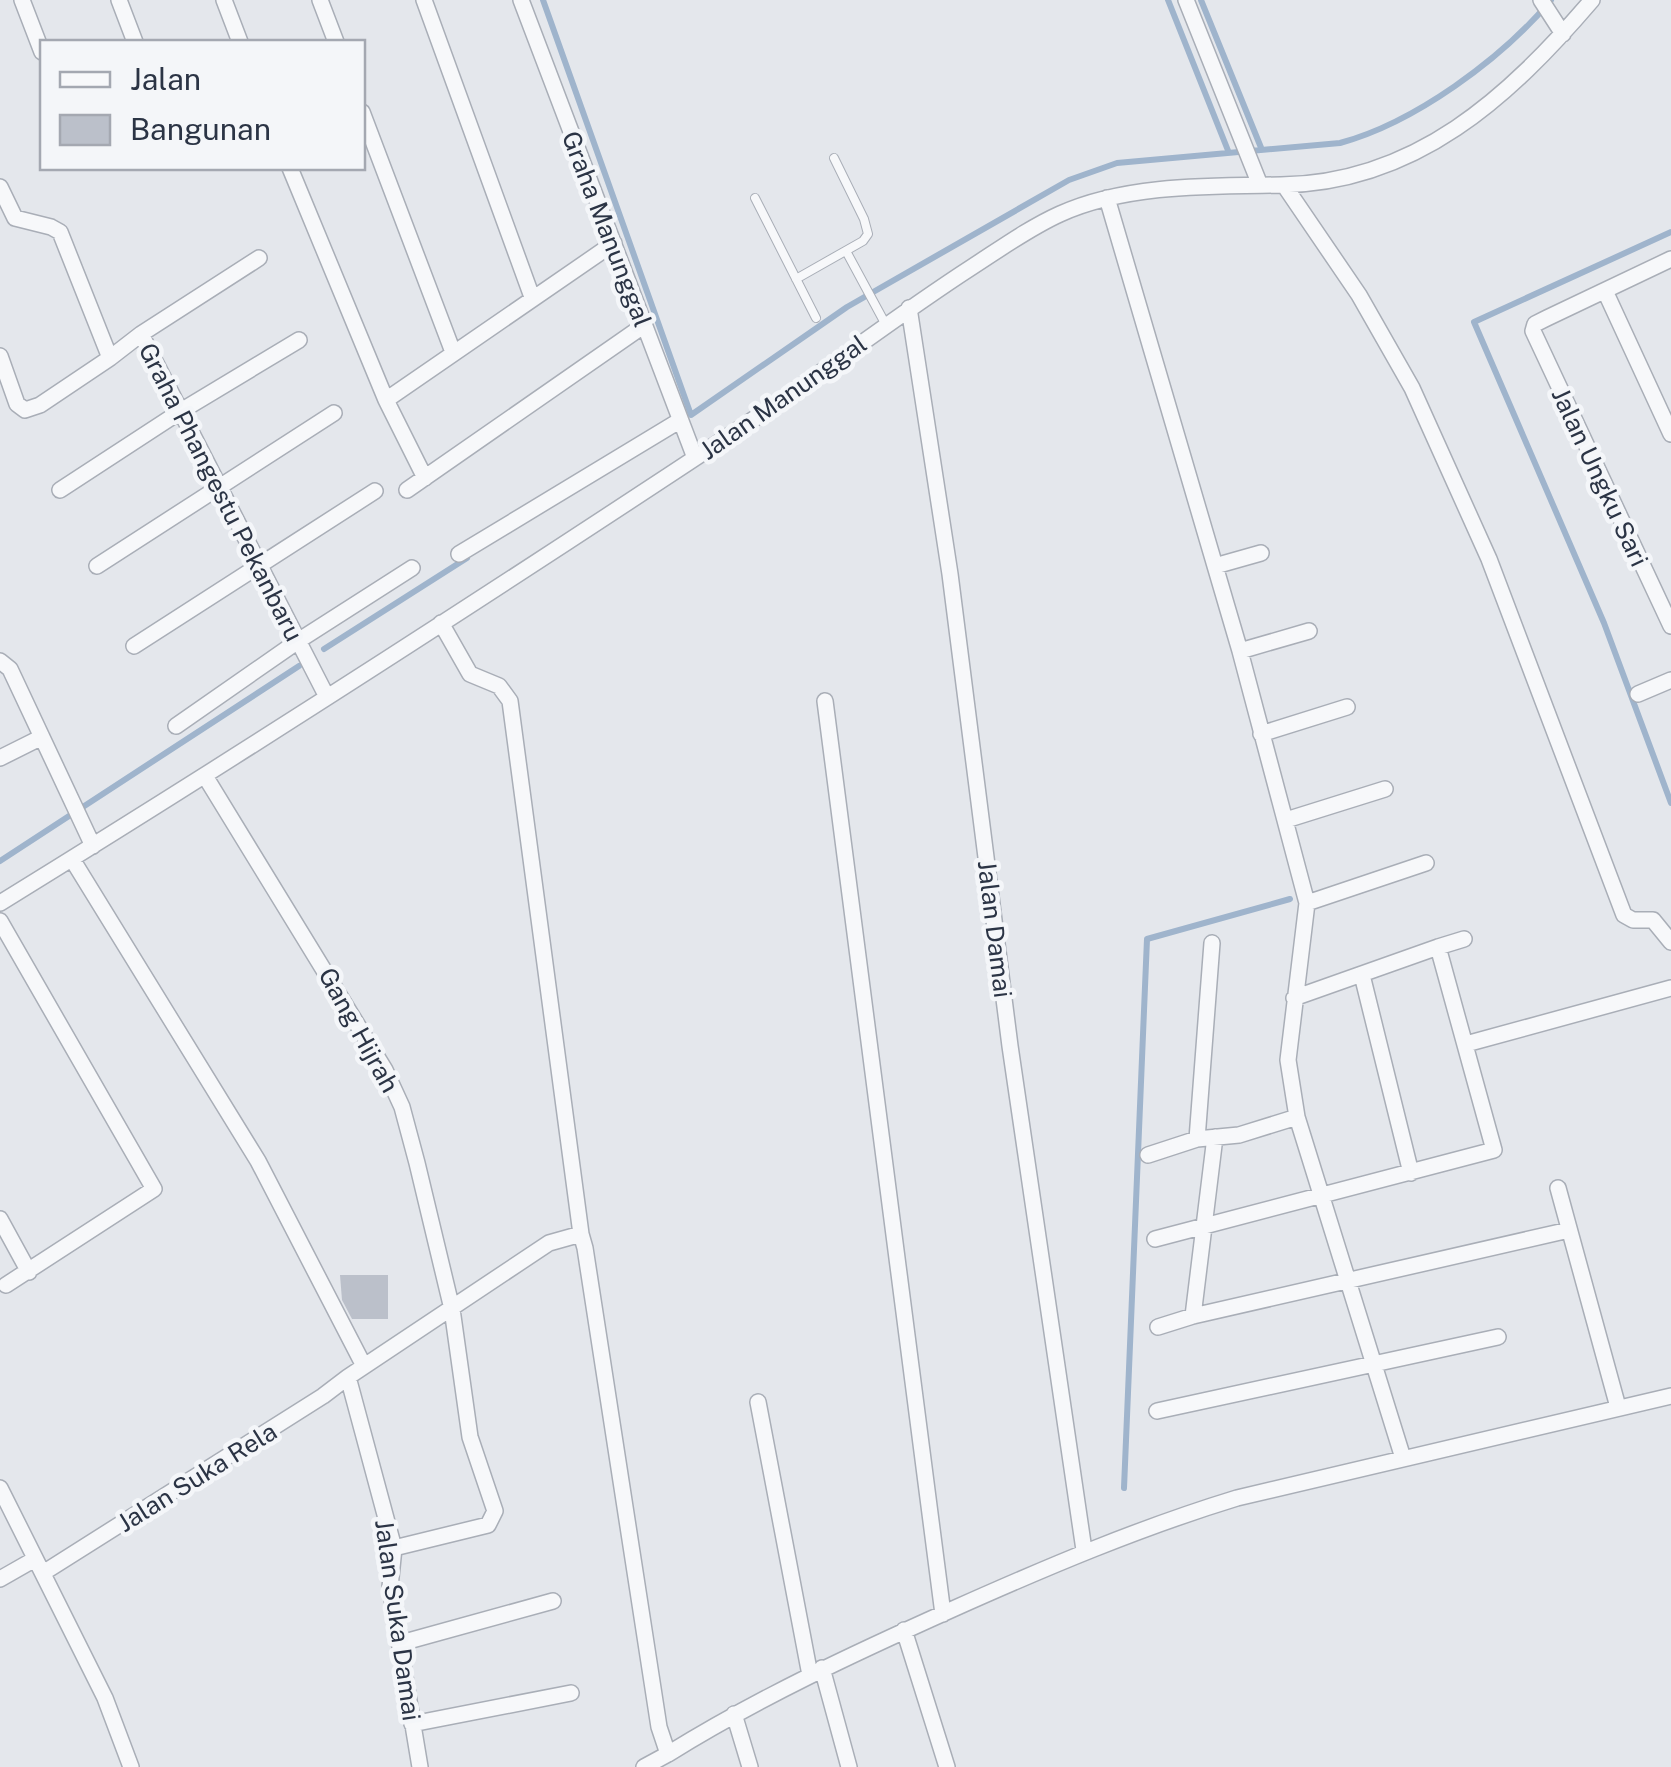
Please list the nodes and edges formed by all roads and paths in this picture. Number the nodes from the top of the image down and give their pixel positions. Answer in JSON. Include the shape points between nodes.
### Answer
{"nodes":[{"id":1,"x":23,"y":0,"type":"edge"},
{"id":2,"x":118,"y":0,"type":"edge"},
{"id":3,"x":224,"y":0,"type":"edge"},
{"id":4,"x":320,"y":0,"type":"edge"},
{"id":5,"x":424,"y":0,"type":"edge"},
{"id":6,"x":520,"y":0,"type":"edge"},
{"id":7,"x":1186,"y":0,"type":"edge"},
{"id":8,"x":1592,"y":0,"type":"edge"},
{"id":9,"x":1542,"y":2,"type":"edge"},
{"id":10,"x":1560,"y":30,"type":"junction"},
{"id":11,"x":134,"y":40,"type":"edge"},
{"id":12,"x":239,"y":40,"type":"edge"},
{"id":13,"x":335,"y":40,"type":"edge"},
{"id":14,"x":40,"y":47,"type":"edge"},
{"id":15,"x":365,"y":120,"type":"edge"},
{"id":16,"x":834,"y":158,"type":"dead end"},
{"id":17,"x":291,"y":170,"type":"edge"},
{"id":18,"x":1259,"y":182,"type":"junction"},
{"id":19,"x":1284,"y":185,"type":"junction"},
{"id":20,"x":0,"y":187,"type":"edge"},
{"id":21,"x":755,"y":198,"type":"dead end"},
{"id":22,"x":1107,"y":198,"type":"junction"},
{"id":23,"x":614,"y":243,"type":"junction"},
{"id":24,"x":846,"y":251,"type":"junction"},
{"id":25,"x":260,"y":258,"type":"dead end"},
{"id":26,"x":1671,"y":259,"type":"edge"},
{"id":27,"x":796,"y":279,"type":"junction"},
{"id":28,"x":1605,"y":291,"type":"junction"},
{"id":29,"x":532,"y":297,"type":"junction"},
{"id":30,"x":909,"y":308,"type":"junction"},
{"id":31,"x":816,"y":318,"type":"dead end"},
{"id":32,"x":884,"y":322,"type":"junction"},
{"id":33,"x":644,"y":326,"type":"junction"},
{"id":34,"x":141,"y":334,"type":"junction"},
{"id":35,"x":299,"y":340,"type":"dead end"},
{"id":36,"x":452,"y":352,"type":"junction"},
{"id":37,"x":0,"y":356,"type":"edge"},
{"id":38,"x":110,"y":358,"type":"junction"},
{"id":39,"x":386,"y":400,"type":"junction"},
{"id":40,"x":181,"y":411,"type":"junction"},
{"id":41,"x":334,"y":413,"type":"dead end"},
{"id":42,"x":679,"y":421,"type":"junction"},
{"id":43,"x":1671,"y":434,"type":"edge"},
{"id":44,"x":694,"y":456,"type":"junction"},
{"id":45,"x":425,"y":478,"type":"junction"},
{"id":46,"x":220,"y":488,"type":"junction"},
{"id":47,"x":60,"y":490,"type":"dead end"},
{"id":48,"x":407,"y":490,"type":"dead end"},
{"id":49,"x":375,"y":491,"type":"dead end"},
{"id":50,"x":1260,"y":553,"type":"dead end"},
{"id":51,"x":459,"y":554,"type":"dead end"},
{"id":52,"x":97,"y":566,"type":"dead end"},
{"id":53,"x":260,"y":566,"type":"junction"},
{"id":54,"x":1215,"y":566,"type":"junction"},
{"id":55,"x":412,"y":568,"type":"dead end"},
{"id":56,"x":1665,"y":597,"type":"edge"},
{"id":57,"x":441,"y":623,"type":"junction"},
{"id":58,"x":1671,"y":626,"type":"edge"},
{"id":59,"x":1309,"y":631,"type":"dead end"},
{"id":60,"x":300,"y":644,"type":"junction"},
{"id":61,"x":134,"y":646,"type":"dead end"},
{"id":62,"x":1240,"y":651,"type":"junction"},
{"id":63,"x":0,"y":661,"type":"edge"},
{"id":64,"x":1671,"y":680,"type":"edge"},
{"id":65,"x":1638,"y":694,"type":"dead end"},
{"id":66,"x":327,"y":698,"type":"junction"},
{"id":67,"x":825,"y":701,"type":"dead end"},
{"id":68,"x":1347,"y":707,"type":"dead end"},
{"id":69,"x":176,"y":726,"type":"dead end"},
{"id":70,"x":1261,"y":734,"type":"junction"},
{"id":71,"x":42,"y":737,"type":"junction"},
{"id":72,"x":0,"y":758,"type":"edge"},
{"id":73,"x":205,"y":776,"type":"junction"},
{"id":74,"x":1385,"y":789,"type":"dead end"},
{"id":75,"x":1286,"y":820,"type":"junction"},
{"id":76,"x":93,"y":846,"type":"junction"},
{"id":77,"x":72,"y":859,"type":"junction"},
{"id":78,"x":1426,"y":864,"type":"dead end"},
{"id":79,"x":0,"y":903,"type":"edge"},
{"id":80,"x":1307,"y":903,"type":"junction"},
{"id":81,"x":0,"y":922,"type":"edge"},
{"id":82,"x":1464,"y":939,"type":"dead end"},
{"id":83,"x":1671,"y":942,"type":"edge"},
{"id":84,"x":1212,"y":943,"type":"dead end"},
{"id":85,"x":1438,"y":947,"type":"junction"},
{"id":86,"x":1362,"y":975,"type":"junction"},
{"id":87,"x":1671,"y":988,"type":"edge"},
{"id":88,"x":1294,"y":998,"type":"junction"},
{"id":89,"x":1466,"y":1044,"type":"junction"},
{"id":90,"x":1297,"y":1117,"type":"junction"},
{"id":91,"x":1216,"y":1137,"type":"junction"},
{"id":92,"x":1197,"y":1138,"type":"junction"},
{"id":93,"x":1148,"y":1154,"type":"dead end"},
{"id":94,"x":1410,"y":1173,"type":"junction"},
{"id":95,"x":1558,"y":1188,"type":"dead end"},
{"id":96,"x":1323,"y":1195,"type":"junction"},
{"id":97,"x":0,"y":1219,"type":"edge"},
{"id":98,"x":1205,"y":1226,"type":"junction"},
{"id":99,"x":1569,"y":1230,"type":"junction"},
{"id":100,"x":581,"y":1234,"type":"junction"},
{"id":101,"x":1155,"y":1238,"type":"dead end"},
{"id":102,"x":29,"y":1272,"type":"junction"},
{"id":103,"x":1347,"y":1280,"type":"junction"},
{"id":104,"x":6,"y":1285,"type":"dead end"},
{"id":105,"x":452,"y":1308,"type":"junction"},
{"id":106,"x":1193,"y":1316,"type":"junction"},
{"id":107,"x":1158,"y":1327,"type":"dead end"},
{"id":108,"x":1498,"y":1337,"type":"dead end"},
{"id":109,"x":364,"y":1366,"type":"junction"},
{"id":110,"x":1372,"y":1366,"type":"junction"},
{"id":111,"x":348,"y":1376,"type":"junction"},
{"id":112,"x":1671,"y":1396,"type":"edge"},
{"id":113,"x":758,"y":1402,"type":"dead end"},
{"id":114,"x":1618,"y":1407,"type":"junction"},
{"id":115,"x":1157,"y":1411,"type":"dead end"},
{"id":116,"x":1403,"y":1458,"type":"junction"},
{"id":117,"x":0,"y":1488,"type":"edge"},
{"id":118,"x":394,"y":1548,"type":"junction"},
{"id":119,"x":1084,"y":1550,"type":"junction"},
{"id":120,"x":39,"y":1566,"type":"junction"},
{"id":121,"x":0,"y":1578,"type":"edge"},
{"id":122,"x":553,"y":1601,"type":"dead end"},
{"id":123,"x":943,"y":1614,"type":"junction"},
{"id":124,"x":904,"y":1630,"type":"junction"},
{"id":125,"x":401,"y":1643,"type":"junction"},
{"id":126,"x":816,"y":1672,"type":"junction"},
{"id":127,"x":572,"y":1693,"type":"dead end"},
{"id":128,"x":734,"y":1714,"type":"junction"},
{"id":129,"x":412,"y":1724,"type":"junction"},
{"id":130,"x":668,"y":1754,"type":"junction"},
{"id":131,"x":132,"y":1767,"type":"edge"},
{"id":132,"x":420,"y":1767,"type":"edge"},
{"id":133,"x":644,"y":1767,"type":"edge"},
{"id":134,"x":750,"y":1767,"type":"edge"},
{"id":135,"x":849,"y":1767,"type":"edge"},
{"id":136,"x":947,"y":1767,"type":"edge"}],
"edges":[{"from":1,"to":14,"type":"street"},
{"from":2,"to":11,"type":"street"},
{"from":3,"to":12,"type":"street"},
{"from":4,"to":13,"type":"street"},
{"from":5,"to":29,"type":"street"},
{"from":6,"to":23,"type":"street","name":"Graha Manunggal"},
{"from":7,"to":18,"type":"street"},
{"from":8,"to":10,"type":"street","name":"Jalan Manunggal"},
{"from":9,"to":10,"type":"street"},
{"from":10,"to":19,"type":"street","name":"Jalan Manunggal","via":[[1489,106],[1421,150],[1372,172]]},
{"from":15,"to":36,"type":"street"},
{"from":16,"to":24,"type":"lane","via":[[867,226],[863,241]]},
{"from":17,"to":39,"type":"street"},
{"from":18,"to":19,"type":"street","name":"Jalan Manunggal"},
{"from":18,"to":22,"type":"street","name":"Jalan Manunggal"},
{"from":19,"to":83,"type":"street","via":[[1412,388],[1489,559],[1624,915],[1653,920]]},
{"from":20,"to":38,"type":"street","name":"Graha Phangestu Pekanbaru","via":[[15,218],[60,232]]},
{"from":21,"to":27,"type":"lane"},
{"from":22,"to":30,"type":"street","name":"Jalan Manunggal","via":[[1060,213]]},
{"from":22,"to":54,"type":"street"},
{"from":23,"to":29,"type":"street"},
{"from":23,"to":33,"type":"street","name":"Graha Manunggal"},
{"from":24,"to":27,"type":"lane"},
{"from":24,"to":32,"type":"lane"},
{"from":25,"to":34,"type":"street"},
{"from":26,"to":28,"type":"street"},
{"from":27,"to":31,"type":"lane"},
{"from":28,"to":43,"type":"street"},
{"from":28,"to":56,"type":"street","name":"Jalan Ungku Sari","via":[[1532,328],[1582,443]]},
{"from":29,"to":36,"type":"street"},
{"from":30,"to":32,"type":"street","name":"Jalan Manunggal"},
{"from":30,"to":119,"type":"street","name":"Jalan Damai"},
{"from":32,"to":44,"type":"street","name":"Jalan Manunggal","via":[[790,396]]},
{"from":33,"to":42,"type":"street","name":"Graha Manunggal"},
{"from":33,"to":45,"type":"street"},
{"from":34,"to":38,"type":"street","name":"Graha Phangestu Pekanbaru"},
{"from":34,"to":40,"type":"street","name":"Graha Phangestu Pekanbaru"},
{"from":35,"to":40,"type":"street"},
{"from":36,"to":39,"type":"street"},
{"from":37,"to":38,"type":"street","via":[[26,410]]},
{"from":39,"to":45,"type":"street"},
{"from":40,"to":46,"type":"street","name":"Graha Phangestu Pekanbaru"},
{"from":40,"to":47,"type":"street"},
{"from":41,"to":46,"type":"street"},
{"from":42,"to":44,"type":"street","name":"Graha Manunggal"},
{"from":42,"to":51,"type":"street"},
{"from":44,"to":57,"type":"street","name":"Jalan Manunggal"},
{"from":45,"to":48,"type":"street"},
{"from":46,"to":52,"type":"street"},
{"from":46,"to":53,"type":"street","name":"Graha Phangestu Pekanbaru"},
{"from":49,"to":53,"type":"street"},
{"from":50,"to":54,"type":"street"},
{"from":53,"to":60,"type":"street","name":"Graha Phangestu Pekanbaru"},
{"from":53,"to":61,"type":"street"},
{"from":54,"to":62,"type":"street"},
{"from":55,"to":60,"type":"street"},
{"from":56,"to":58,"type":"street","name":"Jalan Ungku Sari"},
{"from":57,"to":66,"type":"street","name":"Jalan Manunggal"},
{"from":57,"to":100,"type":"street","via":[[470,674],[500,686],[510,701]]},
{"from":59,"to":62,"type":"street"},
{"from":60,"to":66,"type":"street","name":"Graha Phangestu Pekanbaru"},
{"from":60,"to":69,"type":"street"},
{"from":62,"to":70,"type":"street"},
{"from":63,"to":71,"type":"street","via":[[10,668]]},
{"from":64,"to":65,"type":"street"},
{"from":66,"to":73,"type":"street","name":"Jalan Manunggal"},
{"from":67,"to":123,"type":"street"},
{"from":68,"to":70,"type":"street"},
{"from":70,"to":75,"type":"street"},
{"from":71,"to":72,"type":"street"},
{"from":71,"to":76,"type":"street"},
{"from":73,"to":76,"type":"street","name":"Jalan Manunggal"},
{"from":73,"to":105,"type":"street","name":"Gang Hijrah","via":[[357,1020],[402,1106]]},
{"from":74,"to":75,"type":"street"},
{"from":75,"to":80,"type":"street"},
{"from":76,"to":77,"type":"street","name":"Jalan Manunggal"},
{"from":77,"to":79,"type":"street","name":"Jalan Manunggal"},
{"from":77,"to":109,"type":"street","via":[[258,1161]]},
{"from":78,"to":80,"type":"street"},
{"from":80,"to":88,"type":"street"},
{"from":81,"to":102,"type":"street","via":[[154,1189]]},
{"from":82,"to":85,"type":"street"},
{"from":84,"to":92,"type":"street"},
{"from":85,"to":86,"type":"street"},
{"from":85,"to":89,"type":"street"},
{"from":86,"to":88,"type":"street"},
{"from":86,"to":94,"type":"street"},
{"from":87,"to":89,"type":"street"},
{"from":88,"to":90,"type":"street","via":[[1288,1060]]},
{"from":89,"to":94,"type":"street","via":[[1494,1150]]},
{"from":90,"to":91,"type":"street"},
{"from":90,"to":96,"type":"street"},
{"from":91,"to":92,"type":"street"},
{"from":91,"to":98,"type":"street"},
{"from":92,"to":93,"type":"street"},
{"from":94,"to":96,"type":"street"},
{"from":95,"to":99,"type":"street"},
{"from":96,"to":98,"type":"street"},
{"from":96,"to":103,"type":"street"},
{"from":97,"to":102,"type":"street"},
{"from":98,"to":101,"type":"street"},
{"from":98,"to":106,"type":"street"},
{"from":99,"to":103,"type":"street"},
{"from":99,"to":114,"type":"street"},
{"from":100,"to":105,"type":"street","via":[[549,1243]]},
{"from":100,"to":130,"type":"street","via":[[658,1728]]},
{"from":102,"to":104,"type":"street"},
{"from":103,"to":106,"type":"street"},
{"from":103,"to":110,"type":"street"},
{"from":105,"to":109,"type":"street"},
{"from":105,"to":118,"type":"street","name":"Gang Hijrah","via":[[470,1437],[495,1511],[488,1525]]},
{"from":106,"to":107,"type":"street"},
{"from":108,"to":110,"type":"street"},
{"from":109,"to":111,"type":"street"},
{"from":110,"to":115,"type":"street"},
{"from":110,"to":116,"type":"street"},
{"from":111,"to":118,"type":"street","name":"Jalan Suka Damai"},
{"from":111,"to":120,"type":"street","name":"Jalan Suka Rela"},
{"from":112,"to":114,"type":"street"},
{"from":113,"to":126,"type":"street"},
{"from":114,"to":116,"type":"street"},
{"from":116,"to":119,"type":"street","via":[[1237,1498]]},
{"from":117,"to":120,"type":"street"},
{"from":118,"to":125,"type":"street","name":"Jalan Suka Damai","via":[[390,1587]]},
{"from":119,"to":123,"type":"street"},
{"from":120,"to":121,"type":"street","name":"Jalan Suka Rela"},
{"from":120,"to":131,"type":"street"},
{"from":122,"to":125,"type":"street"},
{"from":123,"to":124,"type":"street"},
{"from":124,"to":126,"type":"street"},
{"from":124,"to":136,"type":"street"},
{"from":125,"to":129,"type":"street","name":"Jalan Suka Damai"},
{"from":126,"to":128,"type":"street"},
{"from":126,"to":135,"type":"street"},
{"from":127,"to":129,"type":"street"},
{"from":128,"to":130,"type":"street"},
{"from":128,"to":134,"type":"street"},
{"from":129,"to":132,"type":"street","name":"Jalan Suka Damai"},
{"from":130,"to":133,"type":"street"}]}
